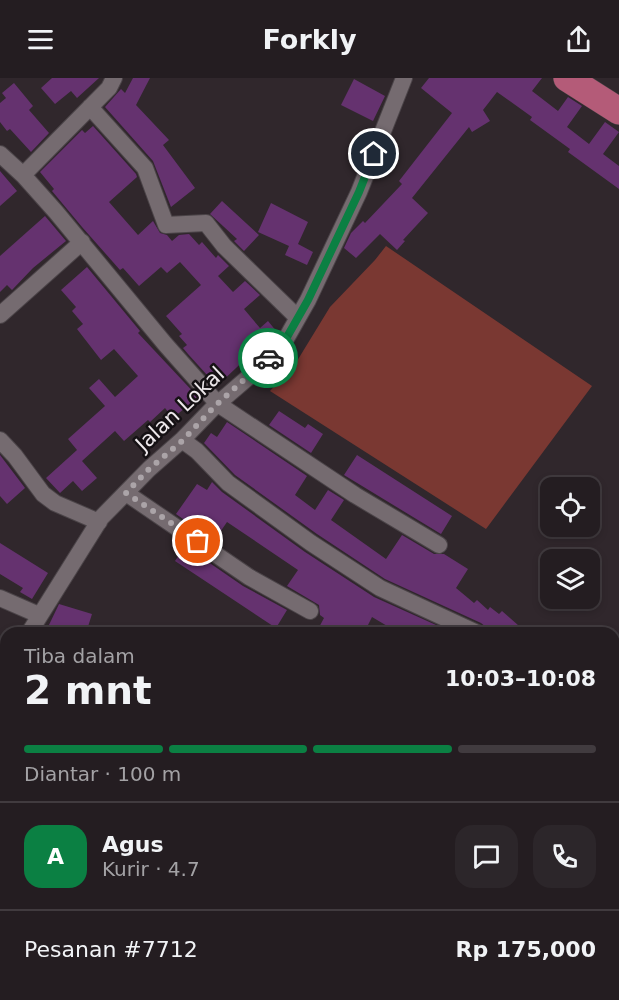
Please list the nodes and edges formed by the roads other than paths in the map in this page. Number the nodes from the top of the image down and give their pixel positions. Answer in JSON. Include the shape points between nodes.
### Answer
{"nodes":[{"id":1,"x":114,"y":78,"type":"edge"},
{"id":2,"x":404,"y":78,"type":"edge"},
{"id":3,"x":571,"y":79,"type":"edge"},
{"id":4,"x":90,"y":108,"type":"junction"},
{"id":5,"x":619,"y":111,"type":"edge"},
{"id":6,"x":0,"y":154,"type":"edge"},
{"id":7,"x":23,"y":175,"type":"junction"},
{"id":8,"x":82,"y":242,"type":"junction"},
{"id":9,"x":0,"y":315,"type":"edge"},
{"id":10,"x":298,"y":318,"type":"junction"},
{"id":11,"x":218,"y":404,"type":"junction"},
{"id":12,"x":0,"y":440,"type":"edge"},
{"id":13,"x":182,"y":441,"type":"junction"},
{"id":14,"x":126,"y":493,"type":"junction"},
{"id":15,"x":99,"y":522,"type":"junction"},
{"id":16,"x":439,"y":545,"type":"dead end"},
{"id":17,"x":0,"y":598,"type":"edge"},
{"id":18,"x":310,"y":611,"type":"dead end"},
{"id":19,"x":39,"y":615,"type":"junction"},
{"id":20,"x":32,"y":627,"type":"edge"},
{"id":21,"x":464,"y":627,"type":"edge"}],
"edges":[{"from":1,"to":4,"type":"street"},
{"from":2,"to":10,"type":"street","name":"Jalan Lokal","via":[[359,192]]},
{"from":3,"to":5,"type":"main road"},
{"from":4,"to":7,"type":"street"},
{"from":4,"to":10,"type":"street","via":[[145,168],[166,225],[206,223],[224,246]]},
{"from":6,"to":7,"type":"street"},
{"from":7,"to":8,"type":"street"},
{"from":8,"to":9,"type":"street"},
{"from":8,"to":11,"type":"street"},
{"from":10,"to":11,"type":"street","name":"Jalan Lokal","via":[[287,337],[259,368]]},
{"from":11,"to":13,"type":"street","name":"Jalan Lokal"},
{"from":11,"to":16,"type":"street","via":[[355,495]]},
{"from":12,"to":15,"type":"street","via":[[44,494],[55,503]]},
{"from":13,"to":14,"type":"street","name":"Jalan Lokal"},
{"from":13,"to":21,"type":"street","via":[[228,483],[380,588]]},
{"from":14,"to":15,"type":"street","name":"Jalan Lokal"},
{"from":14,"to":18,"type":"street","via":[[249,577]]},
{"from":15,"to":19,"type":"street","name":"Jalan Lokal"},
{"from":17,"to":19,"type":"street"},
{"from":19,"to":20,"type":"street","name":"Jalan Lokal"}]}
